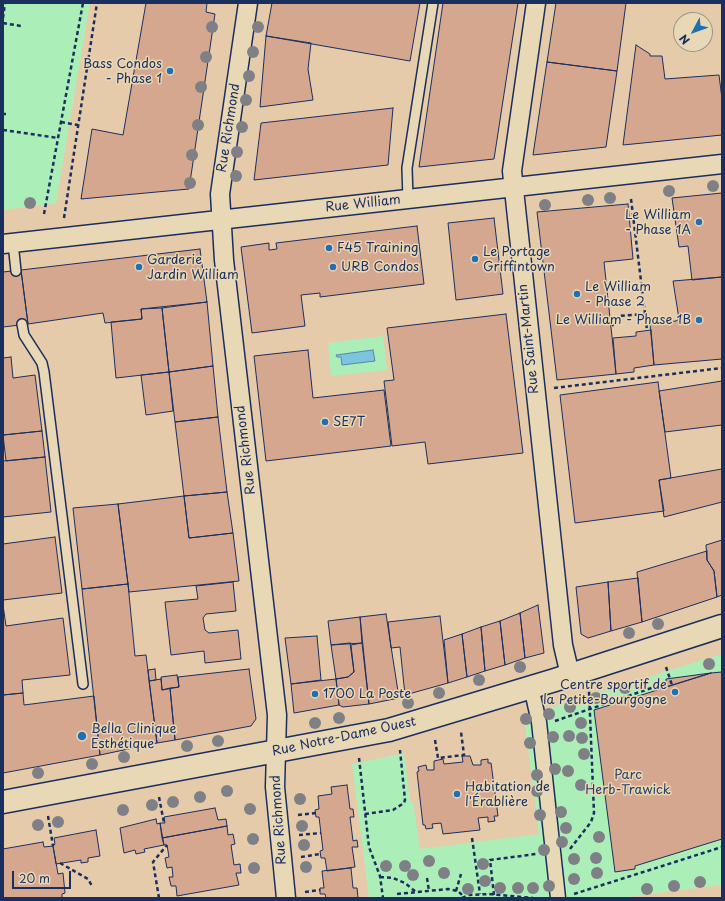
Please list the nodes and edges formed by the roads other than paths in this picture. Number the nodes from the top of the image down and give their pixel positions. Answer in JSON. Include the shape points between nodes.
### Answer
{"nodes":[{"id":1,"x":248,"y":3,"type":"edge"},
{"id":2,"x":433,"y":3,"type":"edge"},
{"id":3,"x":536,"y":3,"type":"edge"},
{"id":4,"x":722,"y":164,"type":"edge"},
{"id":5,"x":513,"y":188,"type":"junction"},
{"id":6,"x":408,"y":199,"type":"junction"},
{"id":7,"x":221,"y":219,"type":"junction"},
{"id":8,"x":8,"y":243,"type":"edge"},
{"id":9,"x":16,"y":271,"type":"dead end"},
{"id":10,"x":22,"y":324,"type":"dead end"},
{"id":11,"x":722,"y":626,"type":"edge"},
{"id":12,"x":570,"y":675,"type":"junction"},
{"id":13,"x":82,"y":684,"type":"dead end"},
{"id":14,"x":531,"y":687,"type":"junction"},
{"id":15,"x":275,"y":752,"type":"junction"},
{"id":16,"x":3,"y":802,"type":"edge"},
{"id":17,"x":564,"y":897,"type":"edge"},
{"id":18,"x":286,"y":898,"type":"edge"}],
"edges":[{"from":1,"to":7,"type":"street","name":"Rue Richmond","via":[[220,186]]},
{"from":2,"to":6,"type":"lane","via":[[406,168]]},
{"from":3,"to":5,"type":"street","name":"Rue Saint-Martin","via":[[513,154]]},
{"from":4,"to":5,"type":"street","name":"Rue William"},
{"from":5,"to":6,"type":"street","name":"Rue William"},
{"from":5,"to":12,"type":"street","name":"Rue Saint-Martin","via":[[563,645]]},
{"from":6,"to":7,"type":"street","name":"Rue William"},
{"from":7,"to":8,"type":"street","name":"Rue William"},
{"from":7,"to":15,"type":"street","name":"Rue Richmond","via":[[277,715]]},
{"from":8,"to":9,"type":"lane"},
{"from":10,"to":13,"type":"lane","via":[[24,335],[42,363],[44,372]]},
{"from":11,"to":12,"type":"main road","name":"Rue Notre-Dame Ouest"},
{"from":12,"to":14,"type":"main road","name":"Rue Notre-Dame Ouest"},
{"from":14,"to":15,"type":"main road","name":"Rue Notre-Dame Ouest","via":[[388,730]]},
{"from":14,"to":17,"type":"street","via":[[539,726],[554,860]]},
{"from":15,"to":16,"type":"main road","name":"Rue Notre-Dame Ouest"},
{"from":15,"to":18,"type":"street","name":"Rue Richmond","via":[[275,786]]}]}
